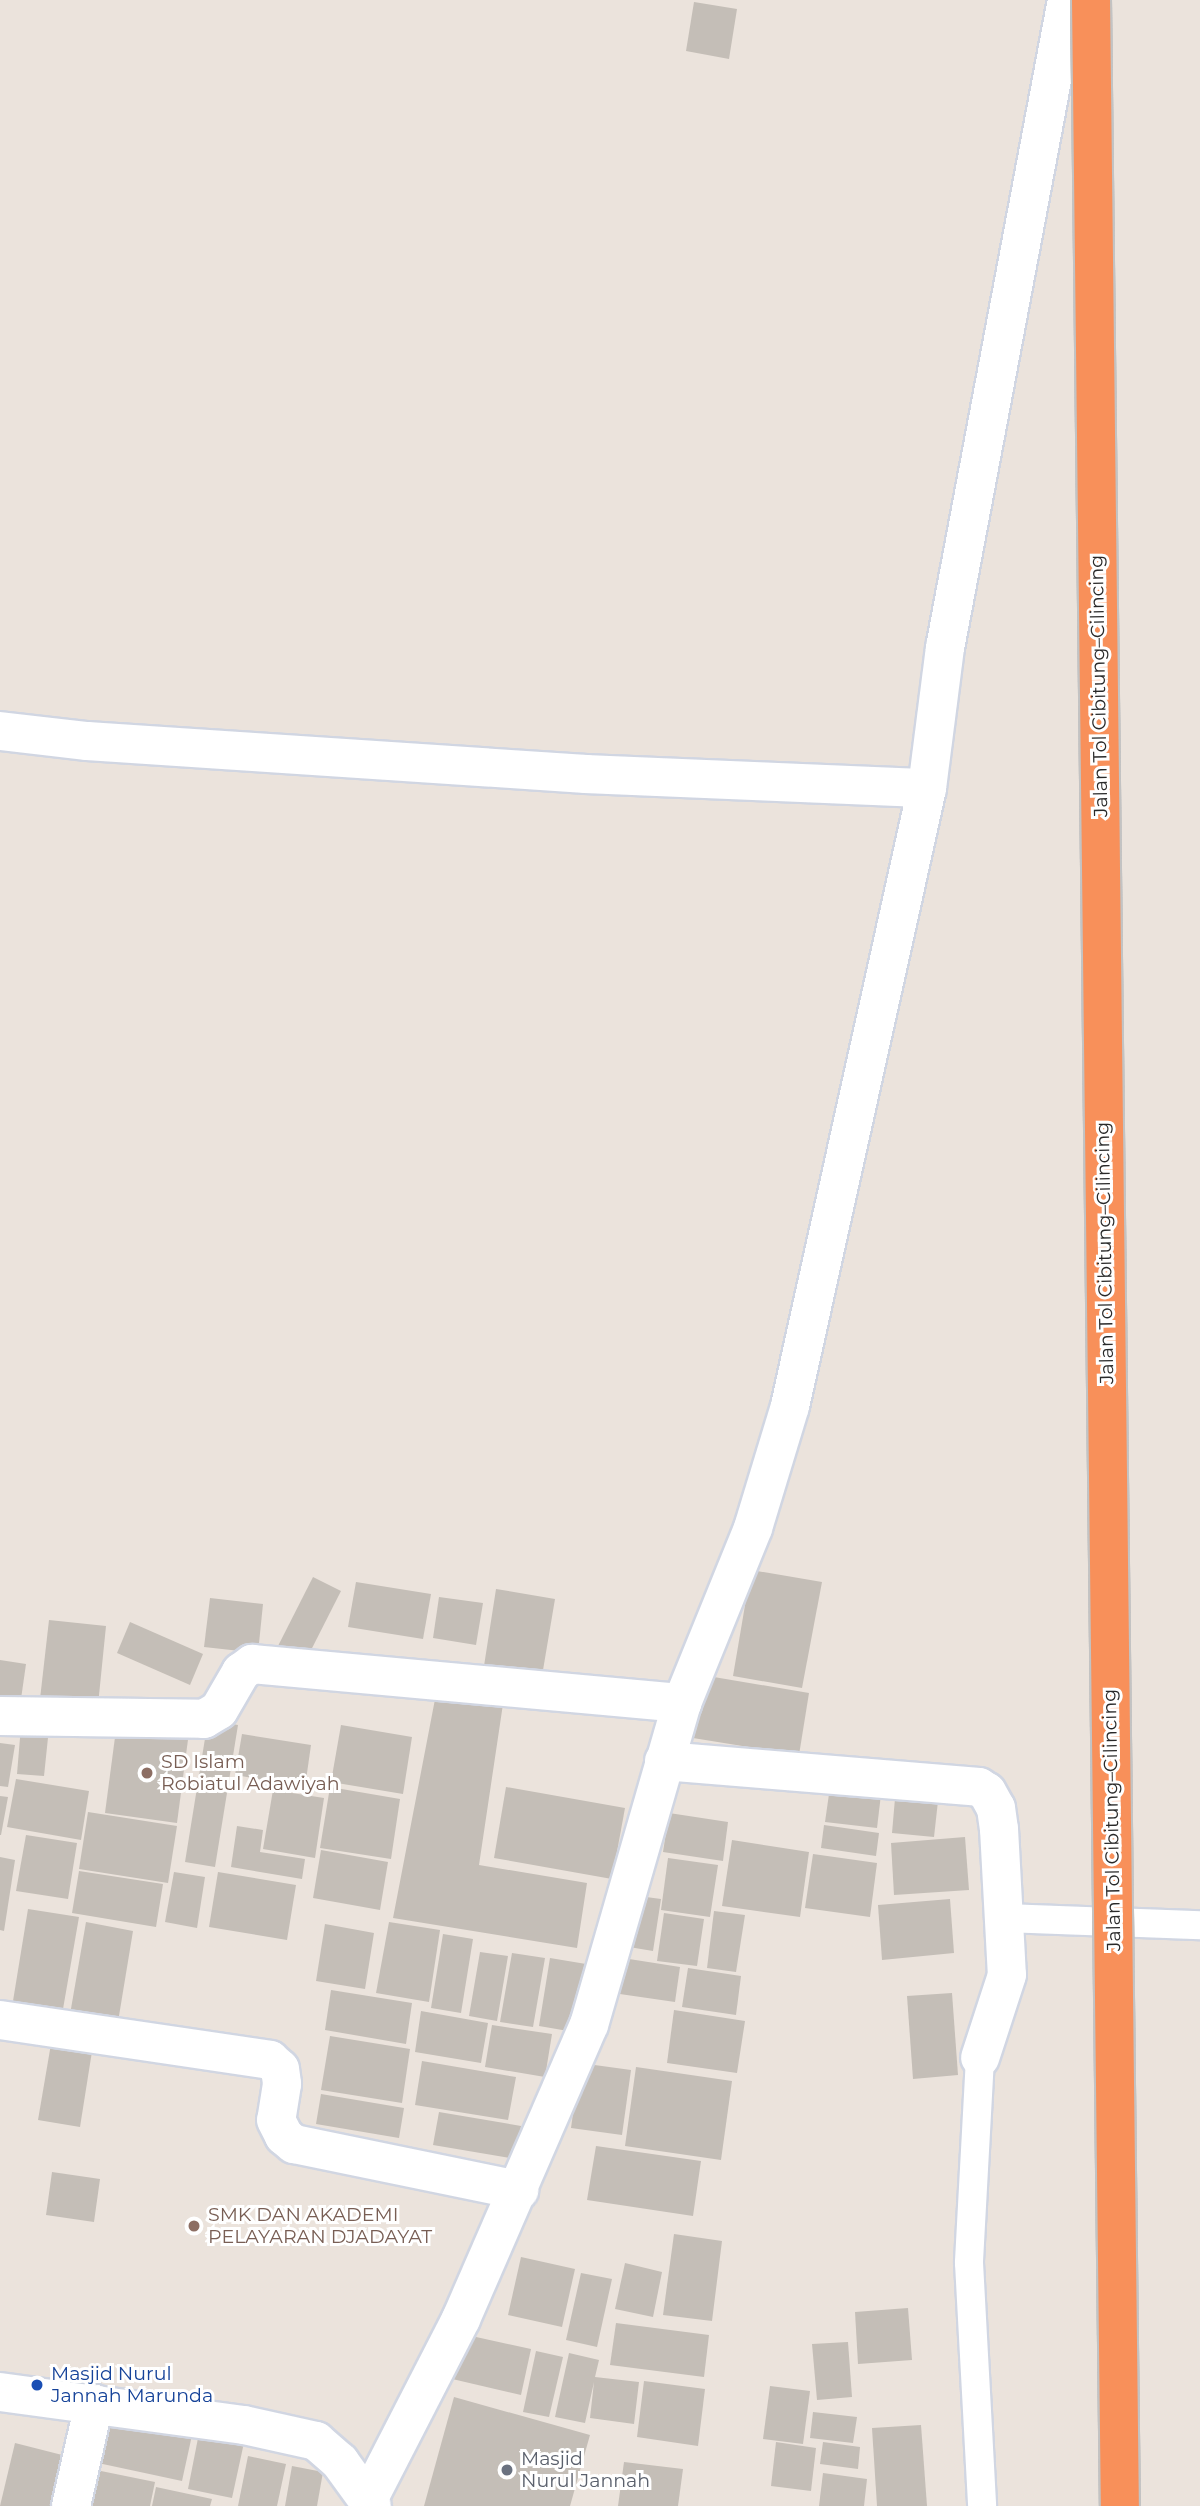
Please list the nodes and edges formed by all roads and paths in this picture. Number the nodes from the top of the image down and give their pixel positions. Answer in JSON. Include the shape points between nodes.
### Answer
{"nodes":[{"id":1,"x":1067,"y":0,"type":"edge"},
{"id":2,"x":1091,"y":0,"type":"edge"},
{"id":3,"x":0,"y":731,"type":"edge"},
{"id":4,"x":927,"y":788,"type":"junction"},
{"id":5,"x":682,"y":1703,"type":"junction"},
{"id":6,"x":0,"y":1716,"type":"edge"},
{"id":7,"x":664,"y":1761,"type":"junction"},
{"id":8,"x":1005,"y":1918,"type":"junction"},
{"id":9,"x":1200,"y":1925,"type":"edge"},
{"id":10,"x":0,"y":2020,"type":"edge"},
{"id":11,"x":979,"y":2059,"type":"joint"},
{"id":12,"x":519,"y":2190,"type":"junction"},
{"id":13,"x":0,"y":2392,"type":"edge"},
{"id":14,"x":94,"y":2404,"type":"junction"},
{"id":15,"x":370,"y":2503,"type":"edge"},
{"id":16,"x":71,"y":2506,"type":"edge"},
{"id":17,"x":982,"y":2506,"type":"edge"},
{"id":18,"x":1119,"y":2506,"type":"edge"}],
"edges":[{"from":1,"to":4,"type":"street","via":[[960,566]]},
{"from":2,"to":18,"type":"highway","name":"Jalan Tol Cibitung–Cilincing","bridge":true},
{"from":3,"to":4,"type":"street","via":[[101,742],[586,774]]},
{"from":4,"to":5,"type":"street","via":[[790,1406],[753,1528]]},
{"from":5,"to":6,"type":"street","via":[[252,1664],[241,1672],[219,1710],[204,1719]]},
{"from":5,"to":7,"type":"street"},
{"from":7,"to":8,"type":"street","via":[[979,1787],[996,1808]]},
{"from":7,"to":12,"type":"street","via":[[589,2025]]},
{"from":8,"to":9,"type":"lane"},
{"from":8,"to":11,"type":"street","via":[[1004,1990],[991,2014]]},
{"from":10,"to":12,"type":"street","via":[[270,2060],[280,2069],[282,2084],[276,2120],[294,2144]]},
{"from":11,"to":17,"type":"lane","via":[[969,2263]]},
{"from":12,"to":15,"type":"street"},
{"from":13,"to":14,"type":"street"},
{"from":14,"to":15,"type":"street","via":[[244,2425],[316,2441],[340,2462]]},
{"from":14,"to":16,"type":"street"}]}
